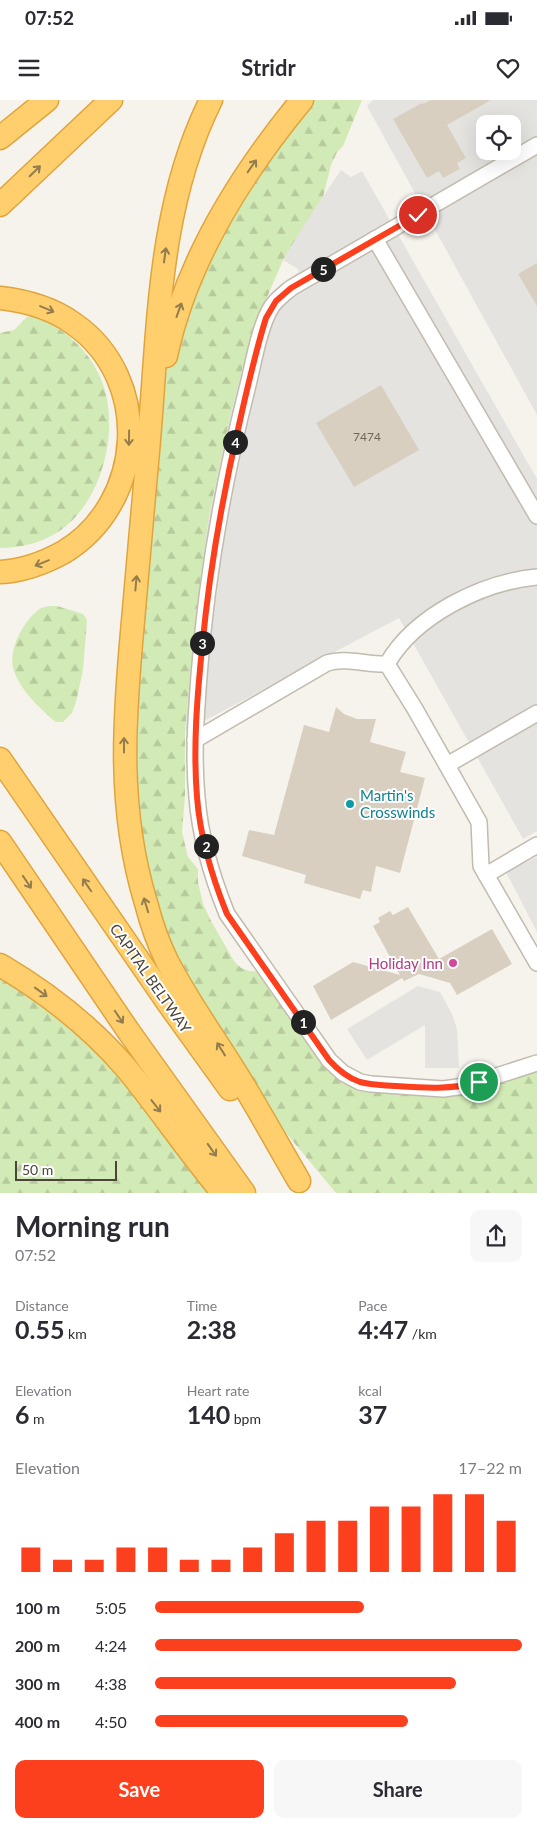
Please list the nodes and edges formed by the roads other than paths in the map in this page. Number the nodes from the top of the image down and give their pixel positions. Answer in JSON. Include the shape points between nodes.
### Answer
{"nodes":[{"id":1,"x":47,"y":100,"type":"edge"},
{"id":2,"x":111,"y":100,"type":"edge"},
{"id":3,"x":211,"y":100,"type":"edge"},
{"id":4,"x":302,"y":100,"type":"edge"},
{"id":5,"x":0,"y":138,"type":"edge"},
{"id":6,"x":536,"y":148,"type":"edge"},
{"id":7,"x":0,"y":205,"type":"edge"},
{"id":8,"x":375,"y":239,"type":"junction"},
{"id":9,"x":0,"y":298,"type":"edge"},
{"id":10,"x":151,"y":426,"type":"junction"},
{"id":11,"x":537,"y":516,"type":"edge"},
{"id":12,"x":0,"y":572,"type":"edge"},
{"id":13,"x":537,"y":577,"type":"edge"},
{"id":14,"x":387,"y":664,"type":"junction"},
{"id":15,"x":537,"y":713,"type":"edge"},
{"id":16,"x":195,"y":740,"type":"junction"},
{"id":17,"x":0,"y":759,"type":"edge"},
{"id":18,"x":447,"y":765,"type":"junction"},
{"id":19,"x":0,"y":842,"type":"edge"},
{"id":20,"x":537,"y":845,"type":"edge"},
{"id":21,"x":486,"y":875,"type":"junction"},
{"id":22,"x":537,"y":963,"type":"edge"},
{"id":23,"x":0,"y":966,"type":"edge"},
{"id":24,"x":537,"y":1063,"type":"edge"},
{"id":25,"x":304,"y":1187,"type":"edge"},
{"id":26,"x":223,"y":1193,"type":"edge"},
{"id":27,"x":244,"y":1193,"type":"edge"}],
"edges":[{"from":1,"to":5,"type":"highway"},
{"from":7,"to":2,"type":"highway","one_way":true},
{"from":10,"to":3,"type":"highway","one_way":true,"via":[[160,292],[169,226],[184,165]]},
{"from":10,"to":4,"type":"highway","one_way":true,"via":[[170,335],[203,251],[245,175]]},
{"from":6,"to":8,"type":"street"},
{"from":8,"to":11,"type":"street"},
{"from":8,"to":16,"type":"street","via":[[291,288],[276,301],[266,318],[243,407],[213,551]]},
{"from":9,"to":12,"type":"highway","one_way":true,"via":[[49,309],[90,337],[109,363],[125,397],[129,423],[124,477],[115,498],[97,524],[72,547],[42,564]]},
{"from":25,"to":10,"type":"highway","one_way":true,"via":[[167,960],[154,930],[132,845],[126,799],[124,731]]},
{"from":13,"to":14,"type":"street","via":[[489,587],[439,612],[403,641]]},
{"from":14,"to":16,"type":"street","via":[[327,663]]},
{"from":14,"to":18,"type":"street"},
{"from":15,"to":18,"type":"street"},
{"from":16,"to":24,"type":"street","via":[[197,798],[202,830],[217,890],[227,914],[336,1068],[350,1078],[371,1084],[443,1089],[465,1086]]},
{"from":25,"to":17,"type":"highway","name":"CAPITAL BELTWAY","one_way":true,"via":[[168,1003]]},
{"from":18,"to":21,"type":"street","via":[[479,822],[481,866]]},
{"from":19,"to":27,"type":"highway","one_way":true,"via":[[129,1032]]},
{"from":20,"to":21,"type":"street"},
{"from":21,"to":22,"type":"street"},
{"from":23,"to":26,"type":"highway","one_way":true,"via":[[68,1014],[126,1068]]}]}
